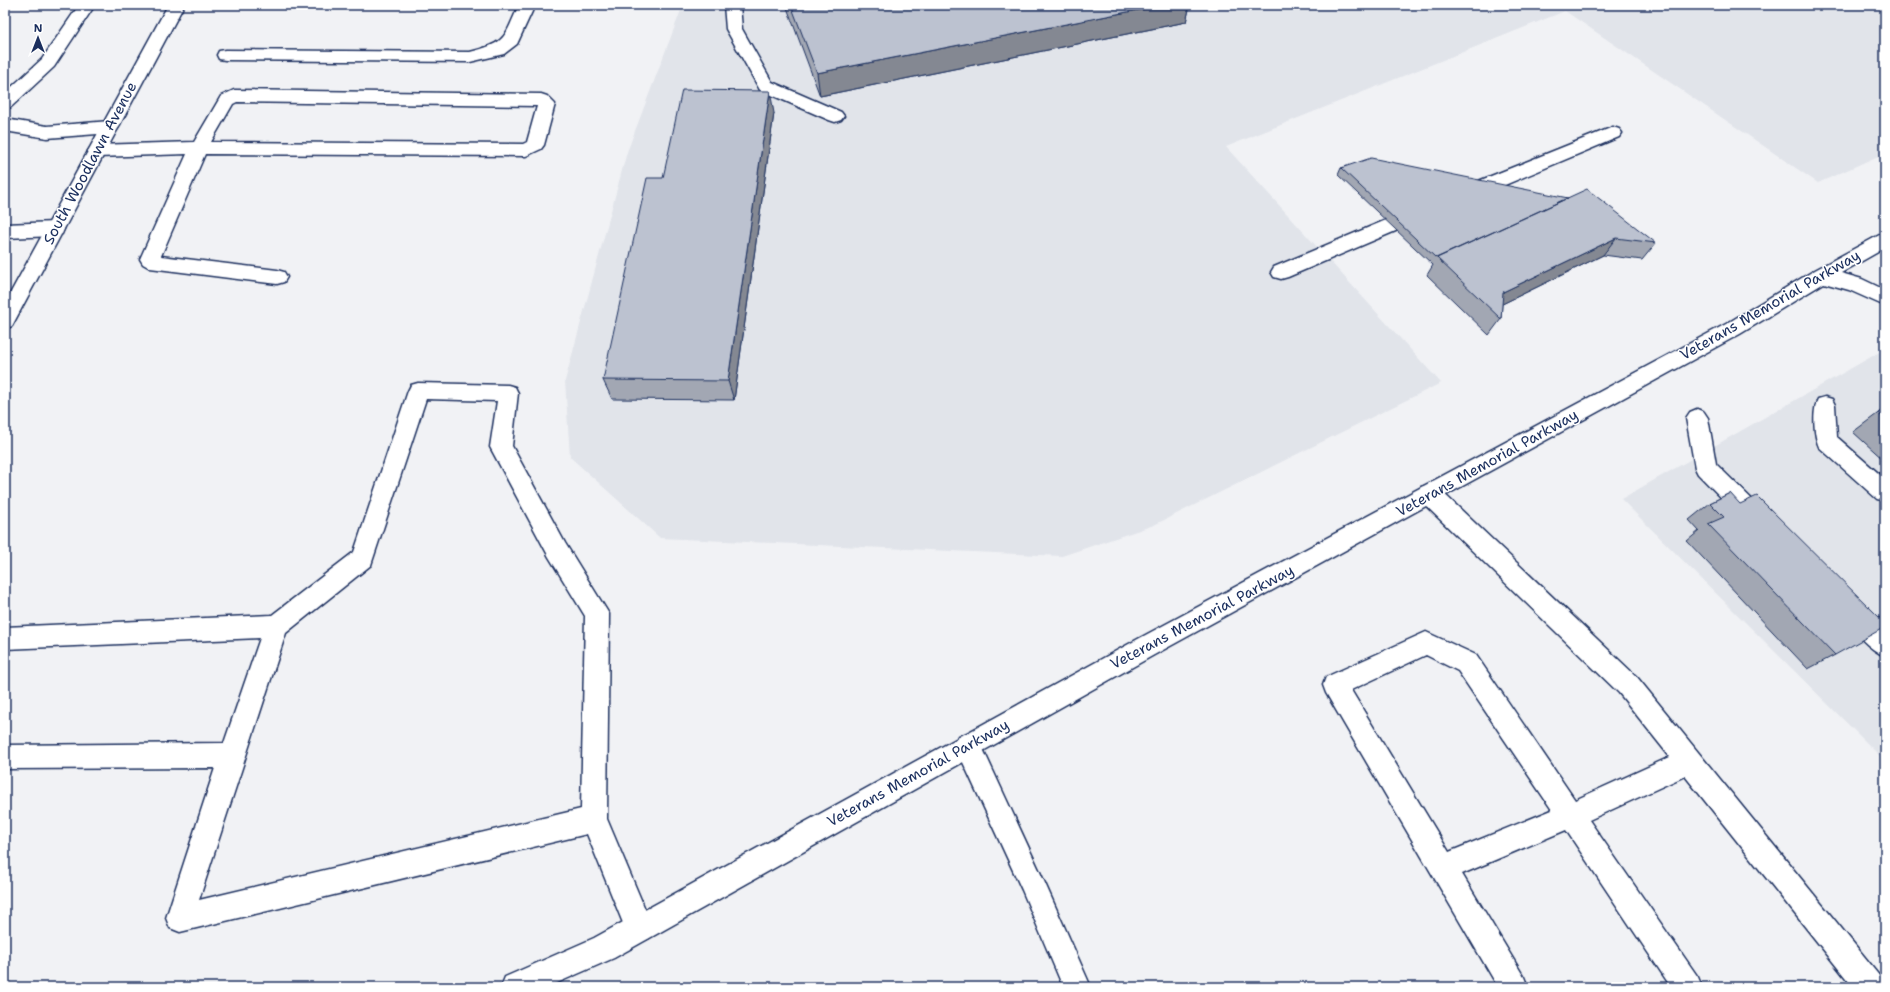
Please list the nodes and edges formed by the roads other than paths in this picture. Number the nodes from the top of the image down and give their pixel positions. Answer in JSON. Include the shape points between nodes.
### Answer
{"nodes":[{"id":1,"x":87,"y":5,"type":"edge"},
{"id":2,"x":176,"y":5,"type":"edge"},
{"id":3,"x":527,"y":5,"type":"edge"},
{"id":4,"x":732,"y":5,"type":"edge"},
{"id":5,"x":225,"y":55,"type":"dead end"},
{"id":6,"x":5,"y":103,"type":"edge"},
{"id":7,"x":835,"y":116,"type":"dead end"},
{"id":8,"x":5,"y":125,"type":"edge"},
{"id":9,"x":110,"y":127,"type":"junction"},
{"id":10,"x":1613,"y":133,"type":"dead end"},
{"id":11,"x":199,"y":148,"type":"junction"},
{"id":12,"x":97,"y":151,"type":"junction"},
{"id":13,"x":1482,"y":187,"type":"edge"},
{"id":14,"x":1391,"y":225,"type":"edge"},
{"id":15,"x":55,"y":228,"type":"junction"},
{"id":16,"x":5,"y":231,"type":"edge"},
{"id":17,"x":1885,"y":239,"type":"edge"},
{"id":18,"x":1281,"y":272,"type":"dead end"},
{"id":19,"x":1822,"y":275,"type":"junction"},
{"id":20,"x":277,"y":277,"type":"dead end"},
{"id":21,"x":1885,"y":299,"type":"edge"},
{"id":22,"x":7,"y":314,"type":"edge"},
{"id":23,"x":1825,"y":405,"type":"dead end"},
{"id":24,"x":1698,"y":418,"type":"dead end"},
{"id":25,"x":1885,"y":492,"type":"edge"},
{"id":26,"x":1429,"y":494,"type":"junction"},
{"id":27,"x":1779,"y":540,"type":"edge"},
{"id":28,"x":1840,"y":601,"type":"edge"},
{"id":29,"x":276,"y":626,"type":"junction"},
{"id":30,"x":5,"y":638,"type":"edge"},
{"id":31,"x":1885,"y":645,"type":"edge"},
{"id":32,"x":968,"y":745,"type":"junction"},
{"id":33,"x":232,"y":755,"type":"junction"},
{"id":34,"x":5,"y":756,"type":"edge"},
{"id":35,"x":1690,"y":761,"type":"junction"},
{"id":36,"x":1571,"y":815,"type":"junction"},
{"id":37,"x":594,"y":819,"type":"junction"},
{"id":38,"x":1443,"y":868,"type":"junction"},
{"id":39,"x":639,"y":928,"type":"junction"},
{"id":40,"x":515,"y":987,"type":"edge"},
{"id":41,"x":1077,"y":987,"type":"edge"},
{"id":42,"x":1514,"y":987,"type":"edge"},
{"id":43,"x":1688,"y":987,"type":"edge"},
{"id":44,"x":1871,"y":987,"type":"edge"}],
"edges":[{"from":1,"to":6,"type":"street","via":[[48,63]]},
{"from":2,"to":9,"type":"street","name":"South Woodlawn Avenue"},
{"from":3,"to":5,"type":"street","via":[[511,40],[498,50],[470,57]]},
{"from":4,"to":7,"type":"street","via":[[734,29],[766,86]]},
{"from":8,"to":9,"type":"street","via":[[47,132]]},
{"from":9,"to":12,"type":"street","name":"South Woodlawn Avenue"},
{"from":10,"to":13,"type":"street"},
{"from":11,"to":11,"type":"street","via":[[526,150],[535,145],[546,104],[541,100],[234,96],[227,100]]},
{"from":11,"to":12,"type":"street"},
{"from":11,"to":20,"type":"street","via":[[150,259],[157,263]]},
{"from":12,"to":15,"type":"street","name":"South Woodlawn Avenue"},
{"from":14,"to":18,"type":"street"},
{"from":15,"to":16,"type":"street"},
{"from":15,"to":22,"type":"street","name":"South Woodlawn Avenue"},
{"from":17,"to":19,"type":"street","name":"Veterans Memorial Parkway"},
{"from":19,"to":21,"type":"street","via":[[1855,284]]},
{"from":19,"to":26,"type":"street","name":"Veterans Memorial Parkway","via":[[1733,329]]},
{"from":23,"to":25,"type":"street","via":[[1827,441]]},
{"from":24,"to":27,"type":"street","via":[[1706,468]]},
{"from":26,"to":32,"type":"street","name":"Veterans Memorial Parkway"},
{"from":26,"to":35,"type":"street","via":[[1628,685]]},
{"from":28,"to":31,"type":"street"},
{"from":29,"to":30,"type":"street"},
{"from":29,"to":33,"type":"street"},
{"from":29,"to":37,"type":"street","via":[[364,558],[418,391],[508,393],[501,447],[557,550],[597,614]]},
{"from":32,"to":39,"type":"street","name":"Veterans Memorial Parkway"},
{"from":32,"to":41,"type":"street"},
{"from":33,"to":34,"type":"street"},
{"from":33,"to":37,"type":"street","via":[[180,918]]},
{"from":35,"to":36,"type":"street"},
{"from":35,"to":44,"type":"street"},
{"from":36,"to":38,"type":"street"},
{"from":36,"to":38,"type":"street","via":[[1467,663],[1426,643],[1335,685]]},
{"from":36,"to":43,"type":"street"},
{"from":37,"to":39,"type":"street"},
{"from":38,"to":42,"type":"street"},
{"from":39,"to":40,"type":"street","name":"Veterans Memorial Parkway","via":[[604,948]]}]}
